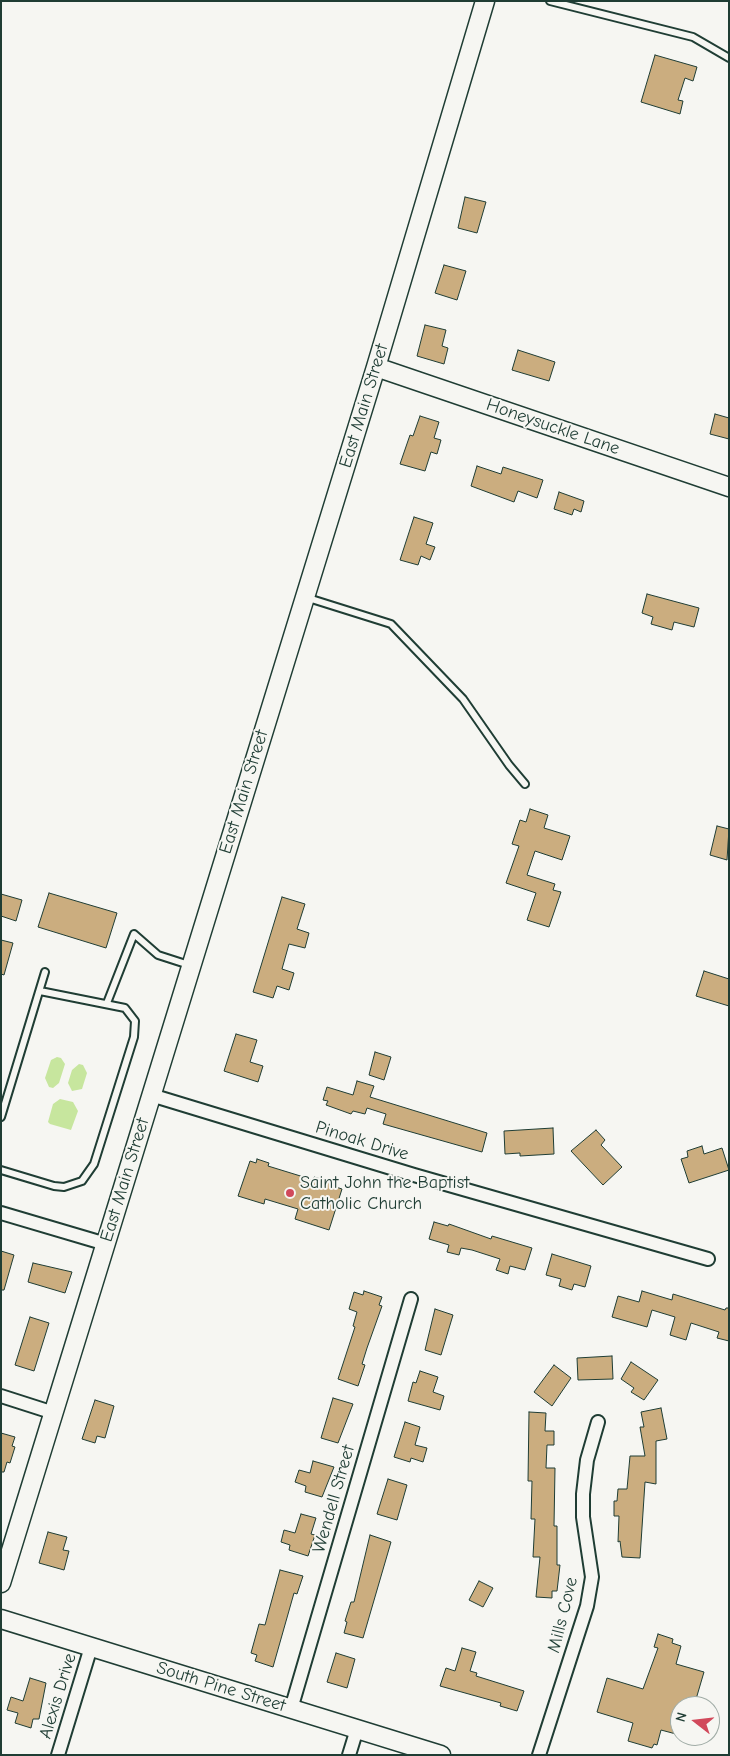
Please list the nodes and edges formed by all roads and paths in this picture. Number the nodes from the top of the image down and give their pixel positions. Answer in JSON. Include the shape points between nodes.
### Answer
{"nodes":[{"id":1,"x":485,"y":1,"type":"edge"},
{"id":2,"x":550,"y":1,"type":"edge"},
{"id":3,"x":729,"y":58,"type":"edge"},
{"id":4,"x":376,"y":367,"type":"junction"},
{"id":5,"x":729,"y":487,"type":"edge"},
{"id":6,"x":304,"y":597,"type":"junction"},
{"id":7,"x":525,"y":784,"type":"dead end"},
{"id":8,"x":190,"y":965,"type":"junction"},
{"id":9,"x":45,"y":972,"type":"dead end"},
{"id":10,"x":40,"y":991,"type":"junction"},
{"id":11,"x":107,"y":1003,"type":"junction"},
{"id":12,"x":151,"y":1096,"type":"junction"},
{"id":13,"x":1,"y":1117,"type":"edge"},
{"id":14,"x":1,"y":1170,"type":"edge"},
{"id":15,"x":1,"y":1213,"type":"edge"},
{"id":16,"x":106,"y":1244,"type":"junction"},
{"id":17,"x":708,"y":1259,"type":"dead end"},
{"id":18,"x":411,"y":1299,"type":"dead end"},
{"id":19,"x":1,"y":1396,"type":"edge"},
{"id":20,"x":54,"y":1412,"type":"junction"},
{"id":21,"x":598,"y":1422,"type":"dead end"},
{"id":22,"x":1,"y":1583,"type":"edge"},
{"id":23,"x":1,"y":1619,"type":"edge"},
{"id":24,"x":91,"y":1648,"type":"junction"},
{"id":25,"x":291,"y":1709,"type":"junction"},
{"id":26,"x":356,"y":1729,"type":"junction"},
{"id":27,"x":58,"y":1755,"type":"edge"},
{"id":28,"x":349,"y":1755,"type":"edge"},
{"id":29,"x":441,"y":1755,"type":"edge"},
{"id":30,"x":539,"y":1755,"type":"edge"}],
"edges":[{"from":1,"to":4,"type":"street","name":"East Main Street"},
{"from":2,"to":3,"type":"lane","via":[[693,37]]},
{"from":4,"to":5,"type":"street","name":"Honeysuckle Lane"},
{"from":4,"to":6,"type":"street","name":"East Main Street"},
{"from":6,"to":7,"type":"lane","via":[[391,624],[463,699],[508,765]]},
{"from":6,"to":8,"type":"street","name":"East Main Street"},
{"from":8,"to":11,"type":"lane","via":[[158,954],[134,934]]},
{"from":8,"to":12,"type":"street","name":"East Main Street"},
{"from":9,"to":10,"type":"lane"},
{"from":10,"to":11,"type":"lane"},
{"from":10,"to":13,"type":"lane"},
{"from":11,"to":14,"type":"lane","via":[[125,1008],[135,1021],[136,1029],[89,1173],[82,1180],[64,1187]]},
{"from":12,"to":16,"type":"street","name":"East Main Street"},
{"from":12,"to":17,"type":"street","name":"Pinoak Drive"},
{"from":15,"to":16,"type":"street"},
{"from":16,"to":20,"type":"street","name":"East Main Street"},
{"from":18,"to":25,"type":"street","name":"Wendell Street"},
{"from":19,"to":20,"type":"street"},
{"from":20,"to":22,"type":"street","name":"East Main Street"},
{"from":21,"to":30,"type":"street","name":"Mills Cove","via":[[587,1460],[583,1494],[592,1577],[587,1606]]},
{"from":23,"to":24,"type":"street","name":"South Pine Street"},
{"from":24,"to":25,"type":"street","name":"South Pine Street"},
{"from":24,"to":27,"type":"street","name":"Alexis Drive"},
{"from":25,"to":26,"type":"street","name":"South Pine Street"},
{"from":26,"to":28,"type":"street"},
{"from":26,"to":29,"type":"street","name":"South Pine Street"}]}
